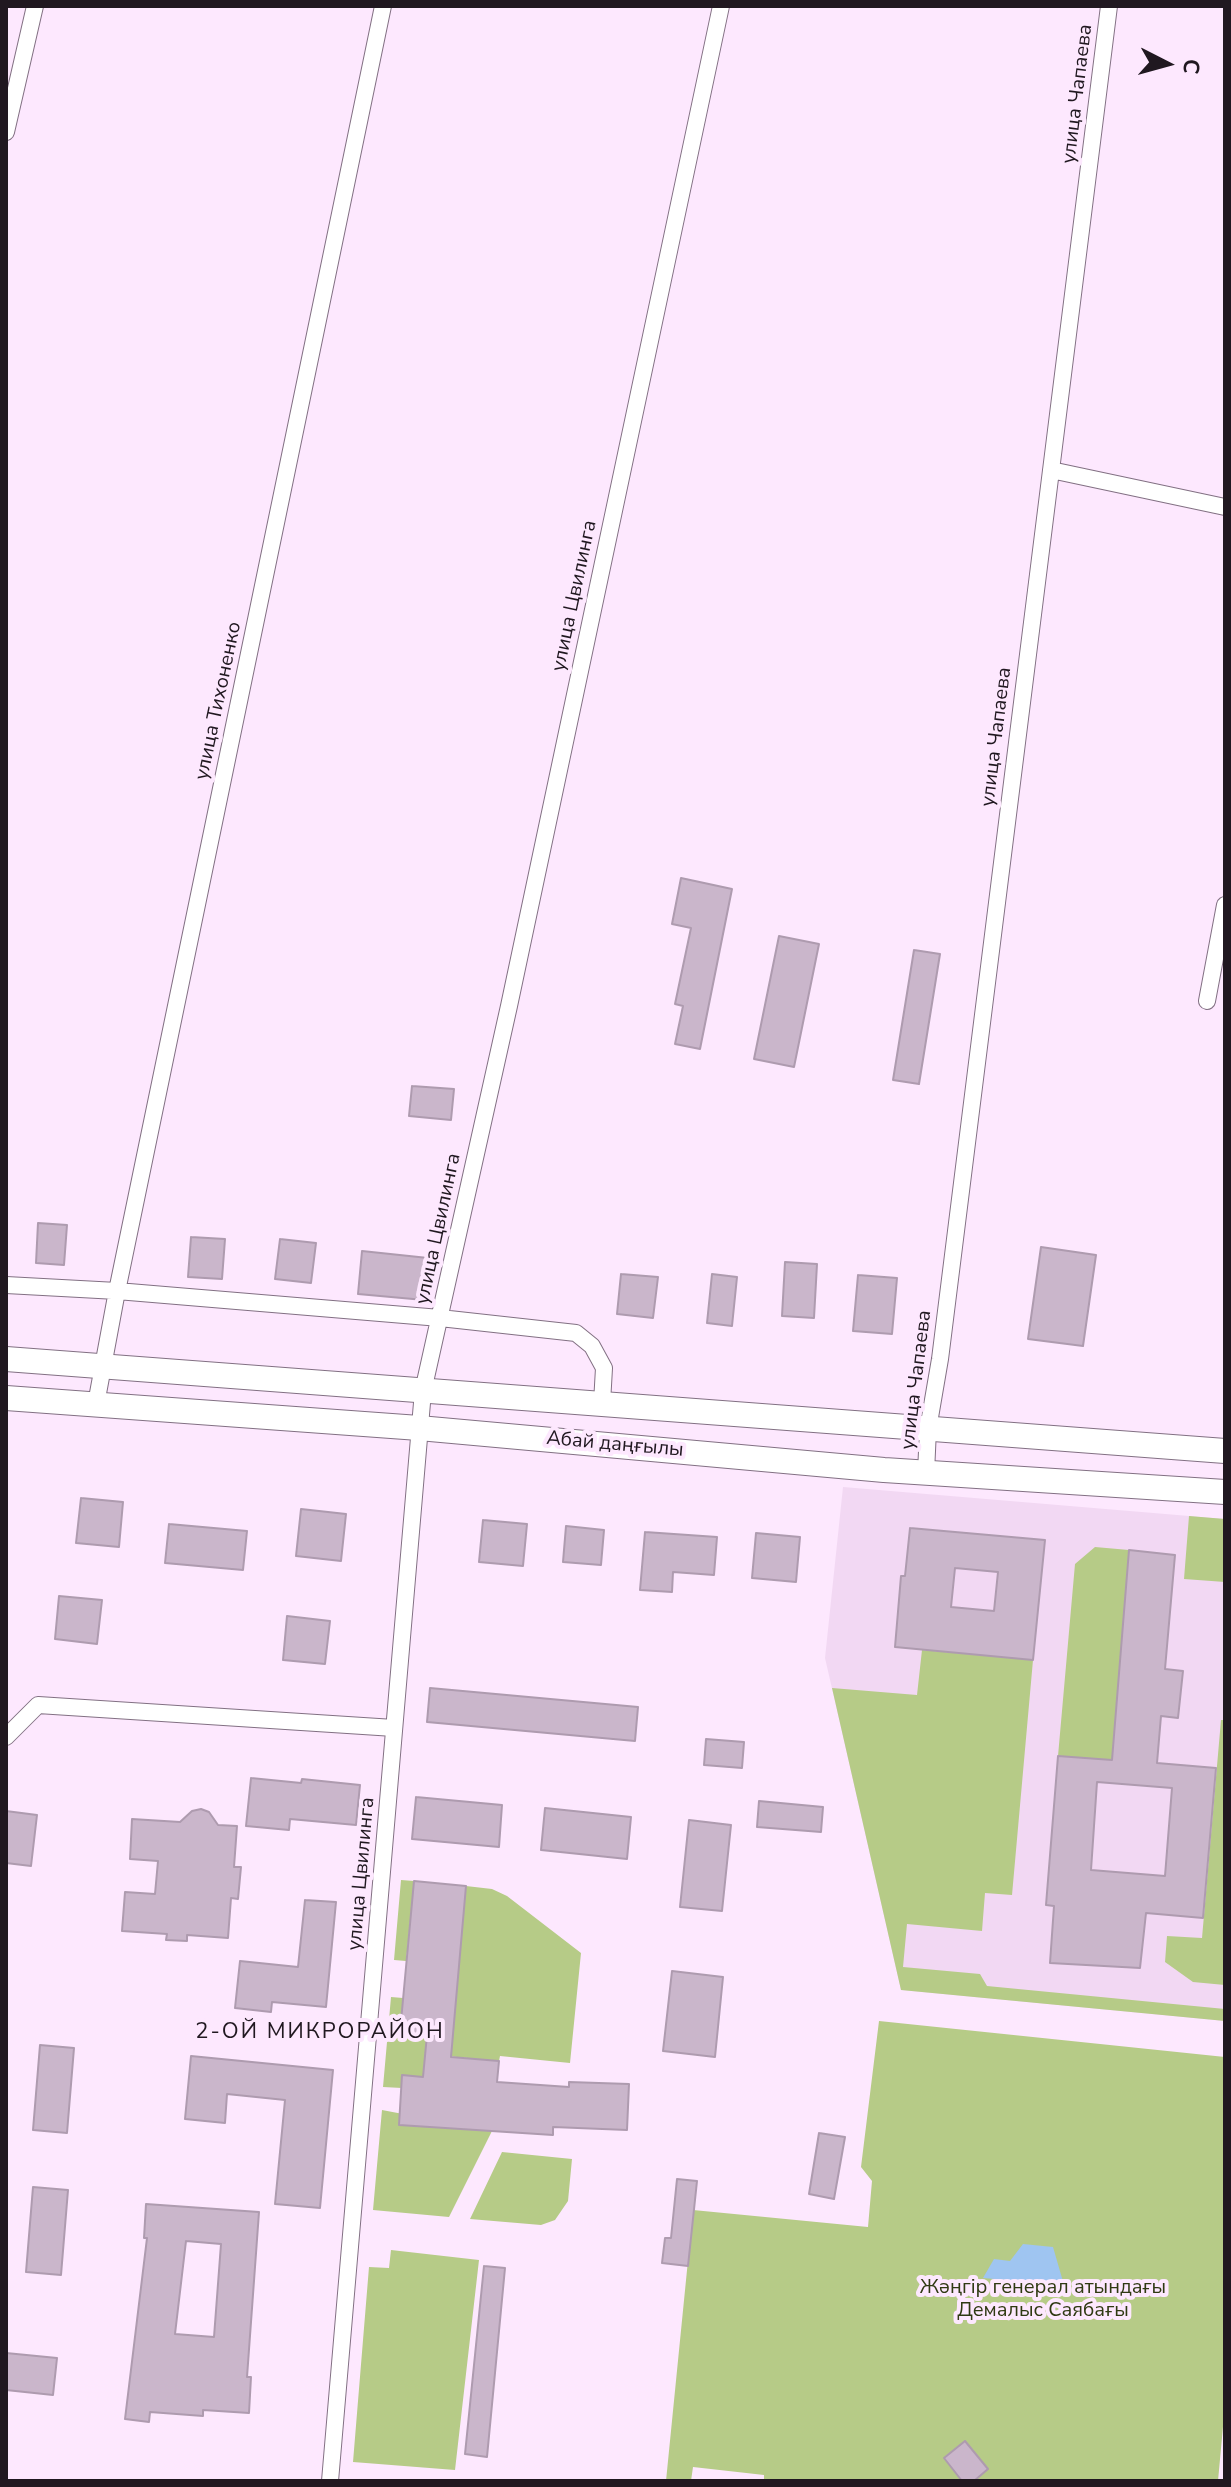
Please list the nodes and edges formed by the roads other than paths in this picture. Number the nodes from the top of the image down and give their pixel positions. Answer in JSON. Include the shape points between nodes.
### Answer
{"nodes":[{"id":1,"x":35,"y":6,"type":"edge"},
{"id":2,"x":383,"y":6,"type":"edge"},
{"id":3,"x":721,"y":6,"type":"edge"},
{"id":4,"x":1109,"y":6,"type":"edge"},
{"id":5,"x":6,"y":132,"type":"edge"},
{"id":6,"x":1051,"y":470,"type":"junction"},
{"id":7,"x":1225,"y":507,"type":"edge"},
{"id":8,"x":1225,"y":905,"type":"edge"},
{"id":9,"x":1207,"y":1001,"type":"dead end"},
{"id":10,"x":6,"y":1285,"type":"edge"},
{"id":11,"x":117,"y":1291,"type":"junction"},
{"id":12,"x":440,"y":1318,"type":"junction"},
{"id":13,"x":6,"y":1359,"type":"edge"},
{"id":14,"x":103,"y":1366,"type":"junction"},
{"id":15,"x":423,"y":1391,"type":"junction"},
{"id":16,"x":6,"y":1398,"type":"edge"},
{"id":17,"x":602,"y":1403,"type":"junction"},
{"id":18,"x":96,"y":1404,"type":"junction"},
{"id":19,"x":419,"y":1428,"type":"junction"},
{"id":20,"x":928,"y":1429,"type":"junction"},
{"id":21,"x":1225,"y":1451,"type":"edge"},
{"id":22,"x":926,"y":1473,"type":"junction"},
{"id":23,"x":1225,"y":1492,"type":"edge"},
{"id":24,"x":394,"y":1728,"type":"junction"},
{"id":25,"x":6,"y":1737,"type":"edge"},
{"id":26,"x":330,"y":2481,"type":"edge"}],
"edges":[{"from":1,"to":5,"type":"street"},
{"from":2,"to":11,"type":"street","name":"улица Тихоненко"},
{"from":3,"to":12,"type":"street","name":"улица Цвилинга"},
{"from":4,"to":6,"type":"street","name":"улица Чапаева"},
{"from":6,"to":7,"type":"street"},
{"from":6,"to":20,"type":"street","name":"улица Чапаева"},
{"from":8,"to":9,"type":"street"},
{"from":10,"to":11,"type":"street"},
{"from":11,"to":12,"type":"street"},
{"from":11,"to":14,"type":"street","name":"улица Тихоненко"},
{"from":12,"to":15,"type":"street","name":"улица Цвилинга"},
{"from":12,"to":17,"type":"street","via":[[576,1333],[592,1346],[604,1368]]},
{"from":13,"to":14,"type":"street","name":"Абай даңғылы"},
{"from":14,"to":15,"type":"street","name":"Абай даңғылы"},
{"from":14,"to":18,"type":"street","name":"улица Тихоненко"},
{"from":15,"to":17,"type":"street","name":"Абай даңғылы"},
{"from":15,"to":19,"type":"street","name":"улица Цвилинга"},
{"from":16,"to":18,"type":"street","name":"Абай даңғылы"},
{"from":17,"to":20,"type":"street","name":"Абай даңғылы"},
{"from":18,"to":19,"type":"street","name":"Абай даңғылы"},
{"from":19,"to":22,"type":"street","name":"Абай даңғылы"},
{"from":19,"to":24,"type":"street","name":"улица Цвилинга"},
{"from":20,"to":21,"type":"street","name":"Абай даңғылы"},
{"from":20,"to":22,"type":"street","name":"улица Чапаева"},
{"from":22,"to":23,"type":"street","name":"Абай даңғылы"},
{"from":24,"to":25,"type":"street","via":[[38,1705]]},
{"from":24,"to":26,"type":"street","name":"улица Цвилинга"}]}
